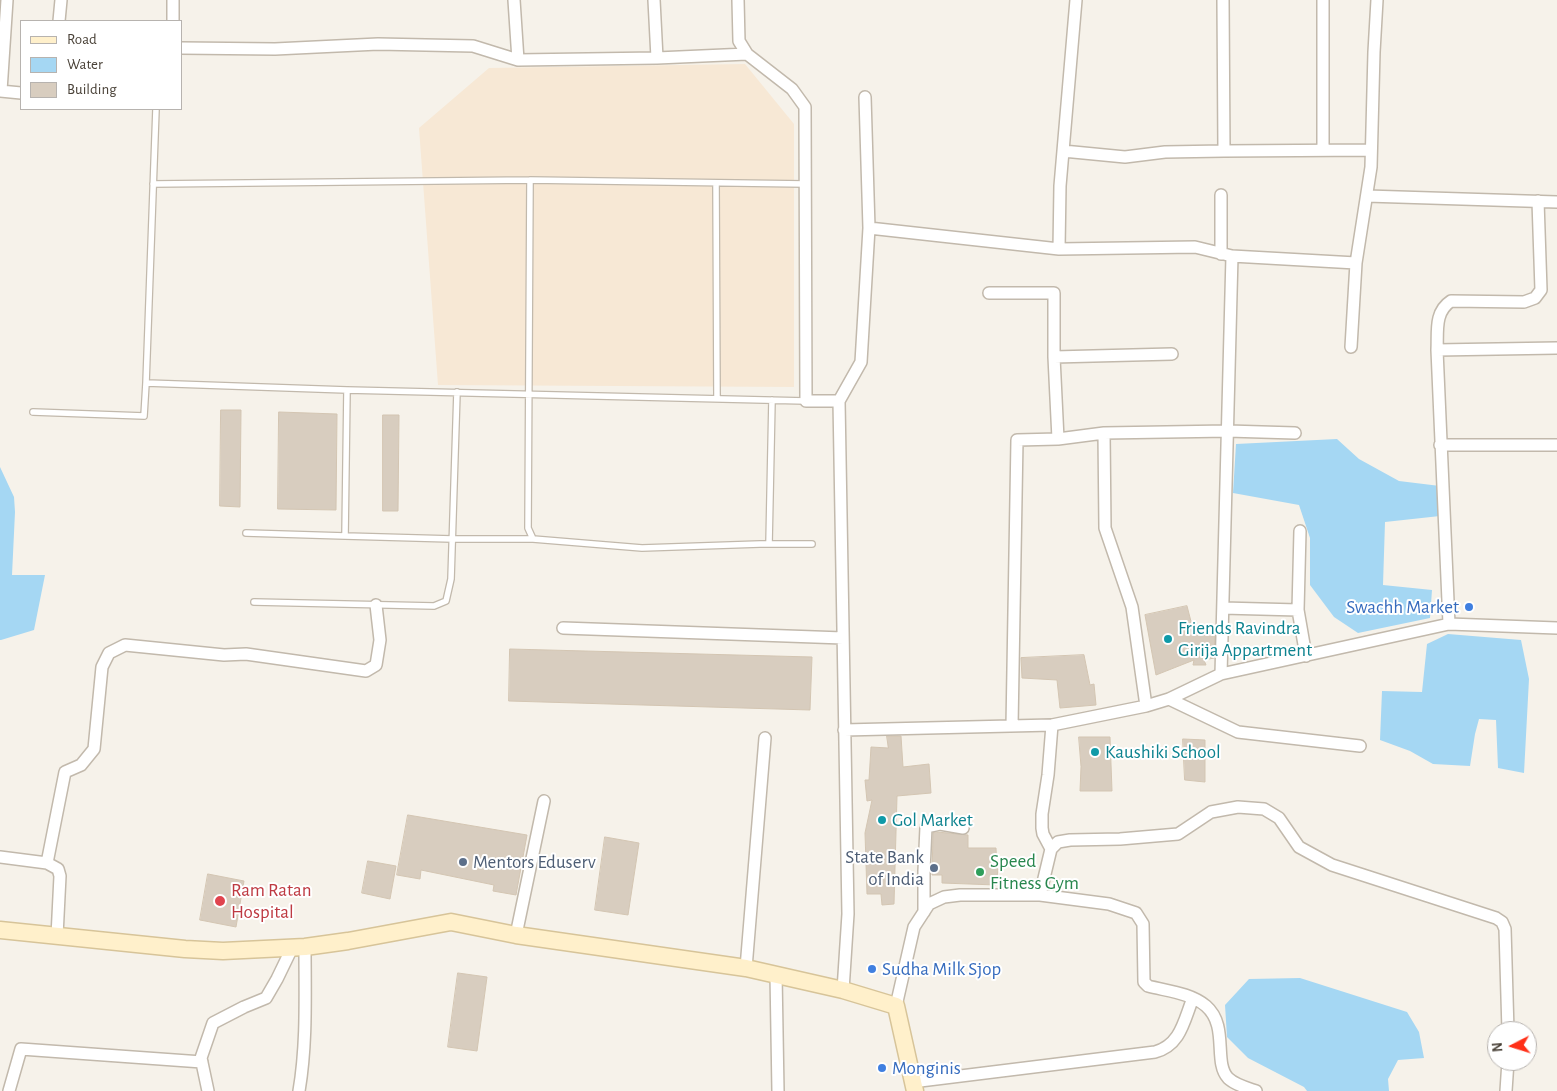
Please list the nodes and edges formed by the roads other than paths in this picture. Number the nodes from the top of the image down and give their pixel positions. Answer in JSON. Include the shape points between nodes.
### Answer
{"nodes":[{"id":1,"x":7,"y":0,"type":"edge"},
{"id":2,"x":61,"y":0,"type":"edge"},
{"id":3,"x":173,"y":0,"type":"edge"},
{"id":4,"x":514,"y":0,"type":"edge"},
{"id":5,"x":654,"y":0,"type":"edge"},
{"id":6,"x":738,"y":0,"type":"edge"},
{"id":7,"x":1076,"y":0,"type":"edge"},
{"id":8,"x":1223,"y":0,"type":"edge"},
{"id":9,"x":1323,"y":0,"type":"edge"},
{"id":10,"x":1377,"y":0,"type":"edge"},
{"id":11,"x":59,"y":20,"type":"edge"},
{"id":12,"x":173,"y":20,"type":"edge"},
{"id":13,"x":182,"y":48,"type":"edge"},
{"id":14,"x":747,"y":54,"type":"junction"},
{"id":15,"x":657,"y":58,"type":"junction"},
{"id":16,"x":518,"y":60,"type":"junction"},
{"id":17,"x":1,"y":91,"type":"edge"},
{"id":18,"x":20,"y":93,"type":"edge"},
{"id":19,"x":865,"y":97,"type":"dead end"},
{"id":20,"x":156,"y":110,"type":"edge"},
{"id":21,"x":1224,"y":150,"type":"junction"},
{"id":22,"x":1323,"y":150,"type":"junction"},
{"id":23,"x":1371,"y":150,"type":"junction"},
{"id":24,"x":1063,"y":151,"type":"junction"},
{"id":25,"x":530,"y":180,"type":"junction"},
{"id":26,"x":716,"y":183,"type":"junction"},
{"id":27,"x":153,"y":184,"type":"junction"},
{"id":28,"x":805,"y":184,"type":"junction"},
{"id":29,"x":1221,"y":195,"type":"dead end"},
{"id":30,"x":1367,"y":196,"type":"junction"},
{"id":31,"x":1538,"y":202,"type":"junction"},
{"id":32,"x":1557,"y":202,"type":"edge"},
{"id":33,"x":869,"y":228,"type":"junction"},
{"id":34,"x":1059,"y":249,"type":"junction"},
{"id":35,"x":1226,"y":255,"type":"junction"},
{"id":36,"x":1356,"y":263,"type":"junction"},
{"id":37,"x":989,"y":294,"type":"dead end"},
{"id":38,"x":1351,"y":347,"type":"dead end"},
{"id":39,"x":1557,"y":348,"type":"edge"},
{"id":40,"x":1438,"y":350,"type":"junction"},
{"id":41,"x":1172,"y":354,"type":"dead end"},
{"id":42,"x":1054,"y":357,"type":"junction"},
{"id":43,"x":146,"y":383,"type":"junction"},
{"id":44,"x":347,"y":390,"type":"junction"},
{"id":45,"x":457,"y":392,"type":"junction"},
{"id":46,"x":527,"y":394,"type":"junction"},
{"id":47,"x":717,"y":398,"type":"junction"},
{"id":48,"x":772,"y":400,"type":"junction"},
{"id":49,"x":806,"y":401,"type":"junction"},
{"id":50,"x":839,"y":402,"type":"junction"},
{"id":51,"x":33,"y":412,"type":"dead end"},
{"id":52,"x":1228,"y":431,"type":"junction"},
{"id":53,"x":1104,"y":432,"type":"junction"},
{"id":54,"x":1295,"y":433,"type":"dead end"},
{"id":55,"x":1058,"y":439,"type":"junction"},
{"id":56,"x":1440,"y":444,"type":"junction"},
{"id":57,"x":1557,"y":445,"type":"edge"},
{"id":58,"x":1300,"y":531,"type":"dead end"},
{"id":59,"x":246,"y":533,"type":"dead end"},
{"id":60,"x":345,"y":536,"type":"junction"},
{"id":61,"x":452,"y":539,"type":"junction"},
{"id":62,"x":534,"y":539,"type":"junction"},
{"id":63,"x":769,"y":544,"type":"junction"},
{"id":64,"x":812,"y":544,"type":"dead end"},
{"id":65,"x":254,"y":602,"type":"dead end"},
{"id":66,"x":376,"y":604,"type":"junction"},
{"id":67,"x":1223,"y":608,"type":"junction"},
{"id":68,"x":1298,"y":610,"type":"junction"},
{"id":69,"x":1449,"y":624,"type":"junction"},
{"id":70,"x":563,"y":628,"type":"dead end"},
{"id":71,"x":1557,"y":628,"type":"edge"},
{"id":72,"x":843,"y":638,"type":"junction"},
{"id":73,"x":1306,"y":656,"type":"junction"},
{"id":74,"x":1222,"y":674,"type":"junction"},
{"id":75,"x":1169,"y":698,"type":"junction"},
{"id":76,"x":1146,"y":706,"type":"junction"},
{"id":77,"x":1012,"y":726,"type":"junction"},
{"id":78,"x":1052,"y":726,"type":"junction"},
{"id":79,"x":844,"y":730,"type":"junction"},
{"id":80,"x":765,"y":738,"type":"dead end"},
{"id":81,"x":1360,"y":746,"type":"dead end"},
{"id":82,"x":544,"y":801,"type":"dead end"},
{"id":83,"x":963,"y":828,"type":"dead end"},
{"id":84,"x":1051,"y":849,"type":"junction"},
{"id":85,"x":0,"y":857,"type":"edge"},
{"id":86,"x":47,"y":863,"type":"junction"},
{"id":87,"x":1040,"y":895,"type":"junction"},
{"id":88,"x":924,"y":912,"type":"junction"},
{"id":89,"x":0,"y":930,"type":"edge"},
{"id":90,"x":516,"y":935,"type":"junction"},
{"id":91,"x":57,"y":936,"type":"junction"},
{"id":92,"x":298,"y":947,"type":"junction"},
{"id":93,"x":746,"y":968,"type":"junction"},
{"id":94,"x":776,"y":974,"type":"junction"},
{"id":95,"x":843,"y":990,"type":"junction"},
{"id":96,"x":1193,"y":998,"type":"junction"},
{"id":97,"x":896,"y":1006,"type":"junction"},
{"id":98,"x":1508,"y":1021,"type":"edge"},
{"id":99,"x":202,"y":1062,"type":"junction"},
{"id":100,"x":1507,"y":1071,"type":"edge"},
{"id":101,"x":914,"y":1087,"type":"edge"},
{"id":102,"x":0,"y":1091,"type":"edge"},
{"id":103,"x":4,"y":1091,"type":"edge"},
{"id":104,"x":8,"y":1091,"type":"edge"},
{"id":105,"x":208,"y":1091,"type":"edge"},
{"id":106,"x":299,"y":1091,"type":"edge"},
{"id":107,"x":778,"y":1091,"type":"edge"},
{"id":108,"x":1256,"y":1091,"type":"edge"},
{"id":109,"x":1506,"y":1091,"type":"edge"}],
"edges":[{"from":1,"to":17,"type":"street"},
{"from":2,"to":11,"type":"street"},
{"from":3,"to":12,"type":"street"},
{"from":4,"to":16,"type":"street"},
{"from":5,"to":15,"type":"street"},
{"from":6,"to":14,"type":"street","via":[[739,41]]},
{"from":7,"to":24,"type":"street"},
{"from":8,"to":21,"type":"street"},
{"from":9,"to":22,"type":"street"},
{"from":10,"to":23,"type":"street"},
{"from":13,"to":16,"type":"street","via":[[274,49],[378,44],[473,46]]},
{"from":14,"to":15,"type":"street"},
{"from":14,"to":28,"type":"street","via":[[792,88],[805,107]]},
{"from":15,"to":16,"type":"street"},
{"from":17,"to":18,"type":"street"},
{"from":19,"to":33,"type":"street"},
{"from":20,"to":27,"type":"lane"},
{"from":21,"to":22,"type":"street"},
{"from":21,"to":24,"type":"street","via":[[1125,157]]},
{"from":22,"to":23,"type":"street"},
{"from":23,"to":30,"type":"street"},
{"from":24,"to":34,"type":"street"},
{"from":25,"to":26,"type":"lane"},
{"from":25,"to":27,"type":"lane"},
{"from":25,"to":46,"type":"lane"},
{"from":26,"to":28,"type":"lane"},
{"from":26,"to":47,"type":"lane"},
{"from":27,"to":43,"type":"lane"},
{"from":28,"to":49,"type":"street"},
{"from":29,"to":35,"type":"street"},
{"from":30,"to":31,"type":"street"},
{"from":30,"to":36,"type":"street"},
{"from":31,"to":32,"type":"street"},
{"from":31,"to":40,"type":"street","via":[[1541,290],[1535,298],[1524,302],[1451,301],[1443,306],[1439,316]]},
{"from":33,"to":34,"type":"street"},
{"from":33,"to":50,"type":"street","via":[[861,362]]},
{"from":34,"to":35,"type":"street","via":[[1195,247]]},
{"from":35,"to":36,"type":"street"},
{"from":35,"to":52,"type":"street"},
{"from":36,"to":38,"type":"street"},
{"from":37,"to":42,"type":"street","via":[[1054,293]]},
{"from":39,"to":40,"type":"street"},
{"from":40,"to":56,"type":"street"},
{"from":41,"to":42,"type":"street"},
{"from":42,"to":55,"type":"street"},
{"from":43,"to":44,"type":"lane"},
{"from":43,"to":51,"type":"lane","via":[[144,416]]},
{"from":44,"to":45,"type":"lane"},
{"from":44,"to":60,"type":"lane"},
{"from":45,"to":46,"type":"lane"},
{"from":45,"to":61,"type":"lane"},
{"from":46,"to":47,"type":"lane"},
{"from":46,"to":62,"type":"lane","via":[[528,528]]},
{"from":47,"to":48,"type":"lane"},
{"from":48,"to":49,"type":"lane"},
{"from":48,"to":63,"type":"lane"},
{"from":49,"to":50,"type":"street"},
{"from":50,"to":72,"type":"street"},
{"from":52,"to":53,"type":"street"},
{"from":52,"to":54,"type":"street"},
{"from":52,"to":67,"type":"street"},
{"from":53,"to":55,"type":"street"},
{"from":53,"to":76,"type":"street","via":[[1105,528],[1132,607]]},
{"from":55,"to":77,"type":"street","via":[[1018,440]]},
{"from":56,"to":57,"type":"street"},
{"from":56,"to":69,"type":"street"},
{"from":58,"to":68,"type":"street"},
{"from":59,"to":60,"type":"lane"},
{"from":60,"to":61,"type":"lane"},
{"from":61,"to":62,"type":"lane"},
{"from":61,"to":66,"type":"lane","via":[[451,579],[446,600],[434,606]]},
{"from":62,"to":63,"type":"lane","via":[[642,548]]},
{"from":63,"to":64,"type":"lane"},
{"from":65,"to":66,"type":"lane"},
{"from":66,"to":86,"type":"street","via":[[380,640],[376,665],[366,671],[246,654],[125,646],[110,653],[102,667],[94,749],[81,765],[64,772]]},
{"from":67,"to":68,"type":"street"},
{"from":67,"to":74,"type":"street"},
{"from":68,"to":73,"type":"street"},
{"from":69,"to":71,"type":"street"},
{"from":69,"to":73,"type":"street"},
{"from":70,"to":72,"type":"street"},
{"from":72,"to":79,"type":"street"},
{"from":73,"to":74,"type":"street"},
{"from":74,"to":75,"type":"street"},
{"from":75,"to":76,"type":"street"},
{"from":75,"to":81,"type":"street","via":[[1238,732]]},
{"from":76,"to":78,"type":"street"},
{"from":77,"to":78,"type":"street"},
{"from":77,"to":79,"type":"street"},
{"from":78,"to":84,"type":"street","via":[[1042,821],[1043,834]]},
{"from":79,"to":95,"type":"street","via":[[848,914]]},
{"from":80,"to":93,"type":"street"},
{"from":82,"to":90,"type":"street"},
{"from":83,"to":88,"type":"street","via":[[940,824],[926,827]]},
{"from":84,"to":87,"type":"street"},
{"from":84,"to":98,"type":"street","via":[[1058,842],[1070,840],[1178,834],[1211,812],[1238,807],[1264,809],[1279,818],[1299,847],[1332,865],[1502,922],[1506,943]]},
{"from":85,"to":86,"type":"street"},
{"from":86,"to":91,"type":"street","via":[[58,869],[60,876]]},
{"from":87,"to":88,"type":"street","via":[[944,897],[929,904]]},
{"from":87,"to":96,"type":"street","via":[[1109,904],[1136,913],[1143,924],[1144,982],[1148,986]]},
{"from":88,"to":97,"type":"street","via":[[914,927]]},
{"from":89,"to":91,"type":"street"},
{"from":90,"to":92,"type":"street","via":[[451,922]]},
{"from":90,"to":93,"type":"street"},
{"from":91,"to":92,"type":"street","via":[[194,950]]},
{"from":92,"to":99,"type":"street","via":[[266,998],[213,1023]]},
{"from":92,"to":106,"type":"street","via":[[305,1017]]},
{"from":93,"to":94,"type":"street"},
{"from":94,"to":95,"type":"street"},
{"from":94,"to":107,"type":"street"},
{"from":95,"to":97,"type":"street"},
{"from":96,"to":101,"type":"street","via":[[1176,1040],[1161,1051]]},
{"from":96,"to":108,"type":"street","via":[[1207,1006],[1219,1027],[1223,1071],[1227,1078]]},
{"from":97,"to":101,"type":"street"},
{"from":99,"to":104,"type":"street","via":[[21,1049]]},
{"from":99,"to":105,"type":"street"},
{"from":100,"to":109,"type":"street"},
{"from":102,"to":103,"type":"street"}]}
